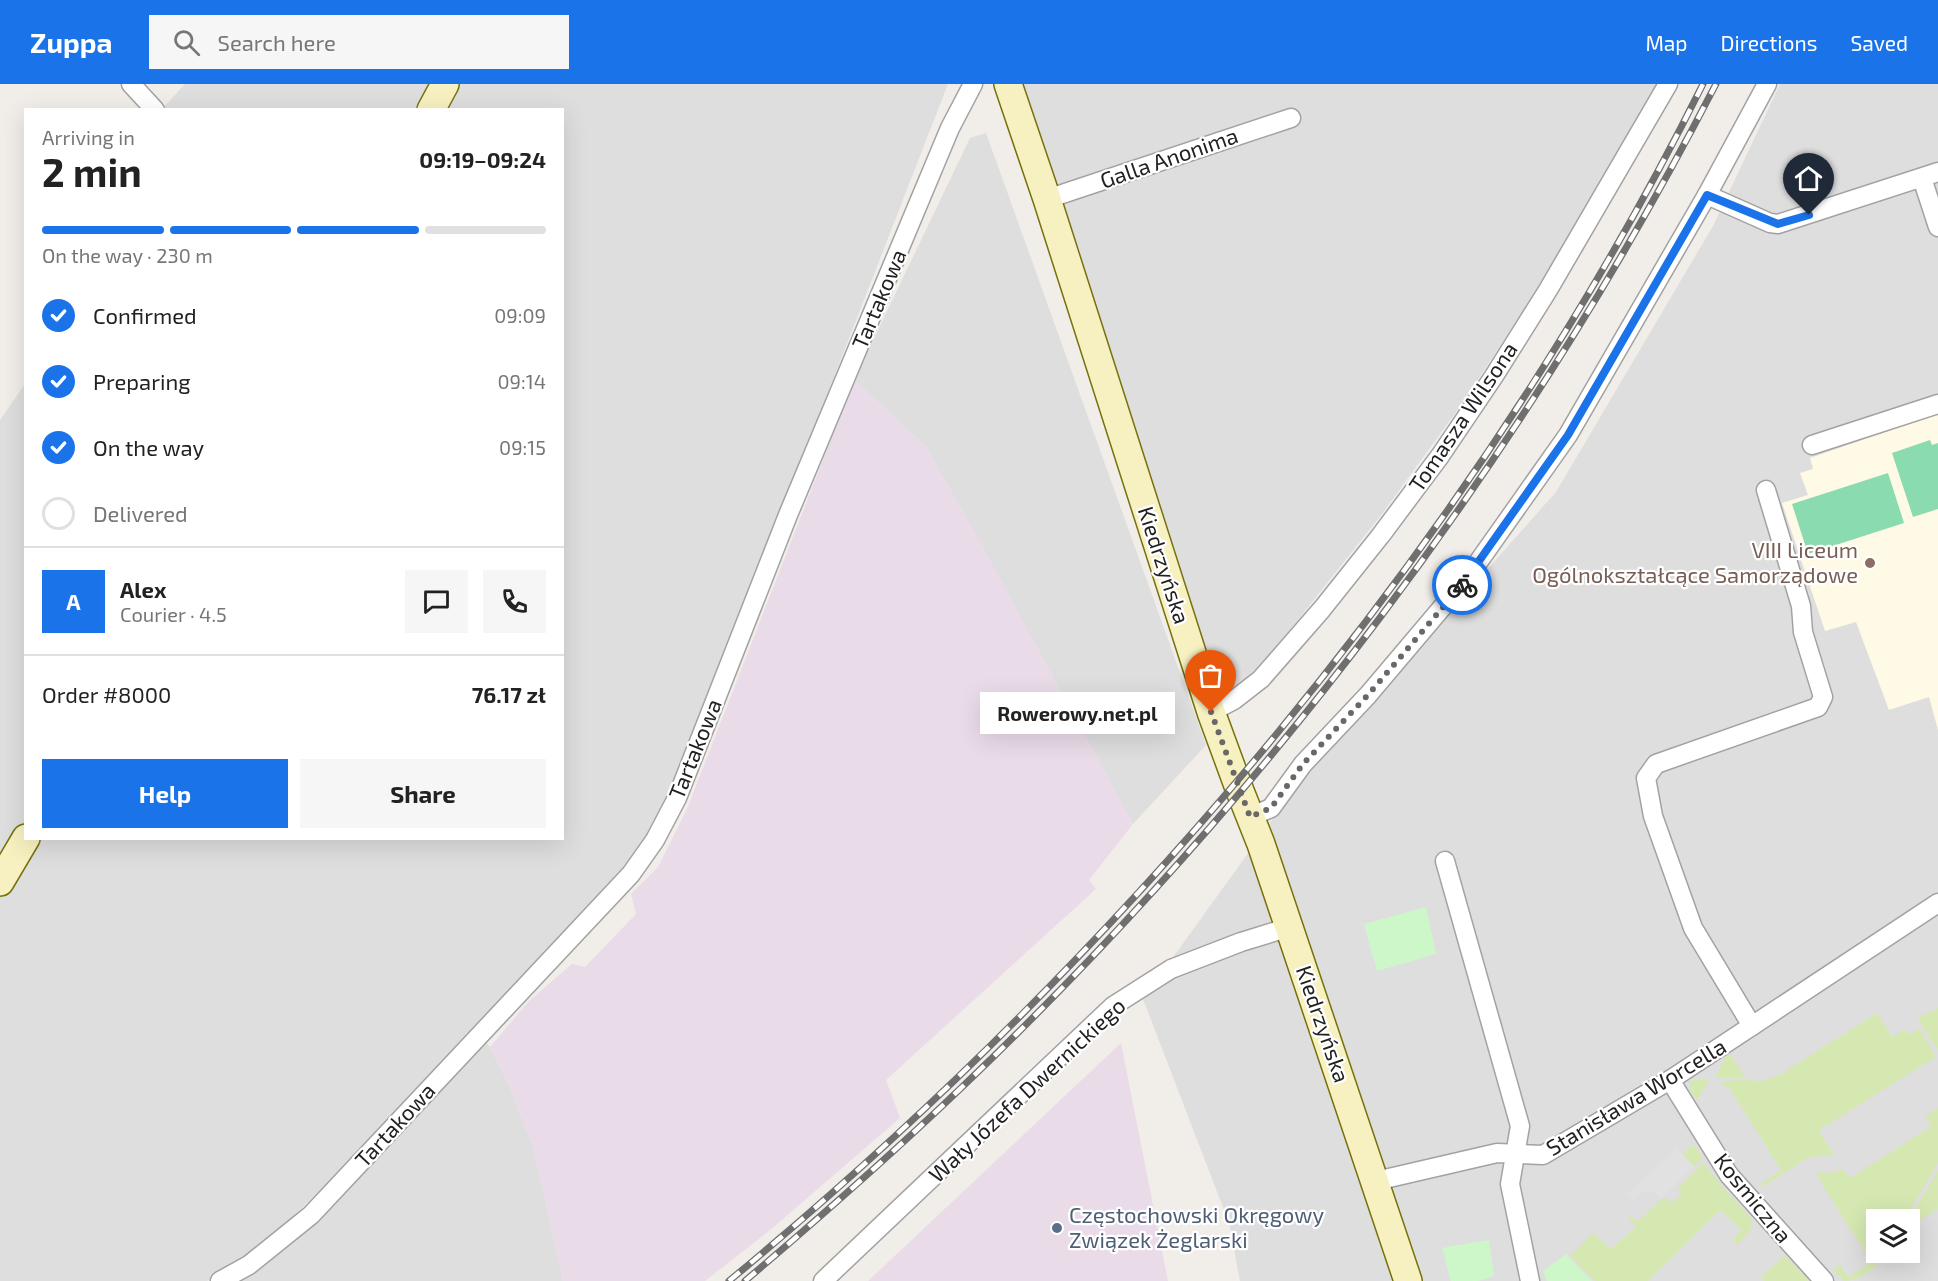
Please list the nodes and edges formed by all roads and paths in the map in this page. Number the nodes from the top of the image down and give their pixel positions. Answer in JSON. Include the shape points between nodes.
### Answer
{"nodes":[{"id":1,"x":131,"y":84,"type":"edge"},
{"id":2,"x":445,"y":84,"type":"edge"},
{"id":3,"x":973,"y":84,"type":"edge"},
{"id":4,"x":1008,"y":84,"type":"edge"},
{"id":5,"x":1668,"y":84,"type":"edge"},
{"id":6,"x":1767,"y":84,"type":"edge"},
{"id":7,"x":153,"y":108,"type":"edge"},
{"id":8,"x":432,"y":108,"type":"edge"},
{"id":9,"x":1290,"y":117,"type":"dead end"},
{"id":10,"x":1930,"y":175,"type":"edge"},
{"id":11,"x":1707,"y":195,"type":"junction"},
{"id":12,"x":1047,"y":200,"type":"junction"},
{"id":13,"x":1938,"y":227,"type":"edge"},
{"id":14,"x":1938,"y":404,"type":"edge"},
{"id":15,"x":1812,"y":446,"type":"dead end"},
{"id":16,"x":1766,"y":490,"type":"dead end"},
{"id":17,"x":1211,"y":712,"type":"junction"},
{"id":18,"x":1250,"y":817,"type":"junction"},
{"id":19,"x":25,"y":840,"type":"edge"},
{"id":20,"x":1445,"y":861,"type":"dead end"},
{"id":21,"x":0,"y":882,"type":"edge"},
{"id":22,"x":1938,"y":903,"type":"edge"},
{"id":23,"x":1290,"y":927,"type":"junction"},
{"id":24,"x":1752,"y":1026,"type":"junction"},
{"id":25,"x":1670,"y":1080,"type":"junction"},
{"id":26,"x":1516,"y":1154,"type":"junction"},
{"id":27,"x":1376,"y":1181,"type":"junction"},
{"id":28,"x":220,"y":1281,"type":"edge"},
{"id":29,"x":823,"y":1281,"type":"edge"},
{"id":30,"x":1408,"y":1281,"type":"edge"},
{"id":31,"x":1530,"y":1281,"type":"edge"},
{"id":32,"x":1824,"y":1281,"type":"edge"}],
"edges":[{"from":1,"to":7,"type":"street"},
{"from":2,"to":8,"type":"street"},
{"from":3,"to":28,"type":"street","name":"Tartakowa","via":[[950,128],[788,515],[676,798],[655,840],[631,874],[311,1215],[249,1265]]},
{"from":4,"to":12,"type":"street","name":"Kiedrzyńska"},
{"from":5,"to":17,"type":"street","name":"Tomasza Wilsona","via":[[1548,290],[1440,456],[1366,554],[1261,679]]},
{"from":6,"to":11,"type":"street"},
{"from":9,"to":12,"type":"street","name":"Galla Anonima"},
{"from":10,"to":11,"type":"street","via":[[1778,224]]},
{"from":10,"to":13,"type":"street"},
{"from":11,"to":18,"type":"street","via":[[1568,435],[1467,578],[1368,695],[1303,764],[1271,808]]},
{"from":12,"to":17,"type":"street","name":"Kiedrzyńska"},
{"from":14,"to":15,"type":"street"},
{"from":16,"to":24,"type":"street","name":"Stanisława Worcella","via":[[1823,697],[1818,707],[1656,764],[1646,778],[1653,816],[1693,928]]},
{"from":17,"to":18,"type":"street","name":"Kiedrzyńska"},
{"from":18,"to":23,"type":"street","name":"Kiedrzyńska"},
{"from":19,"to":21,"type":"street"},
{"from":20,"to":26,"type":"street","via":[[1520,1126]]},
{"from":22,"to":24,"type":"street","name":"Stanisława Worcella"},
{"from":23,"to":27,"type":"street","name":"Kiedrzyńska"},
{"from":23,"to":29,"type":"street","name":"Wały Józefa Dwernickiego","via":[[1170,969],[1113,1006]]},
{"from":24,"to":25,"type":"street","name":"Stanisława Worcella"},
{"from":25,"to":26,"type":"street","name":"Stanisława Worcella","via":[[1543,1155]]},
{"from":25,"to":32,"type":"street","name":"Kosmiczna","via":[[1729,1175]]},
{"from":26,"to":27,"type":"street","name":"Stanisława Worcella","via":[[1497,1153]]},
{"from":26,"to":31,"type":"street","via":[[1510,1184]]},
{"from":27,"to":30,"type":"street","name":"Kiedrzyńska"}]}
